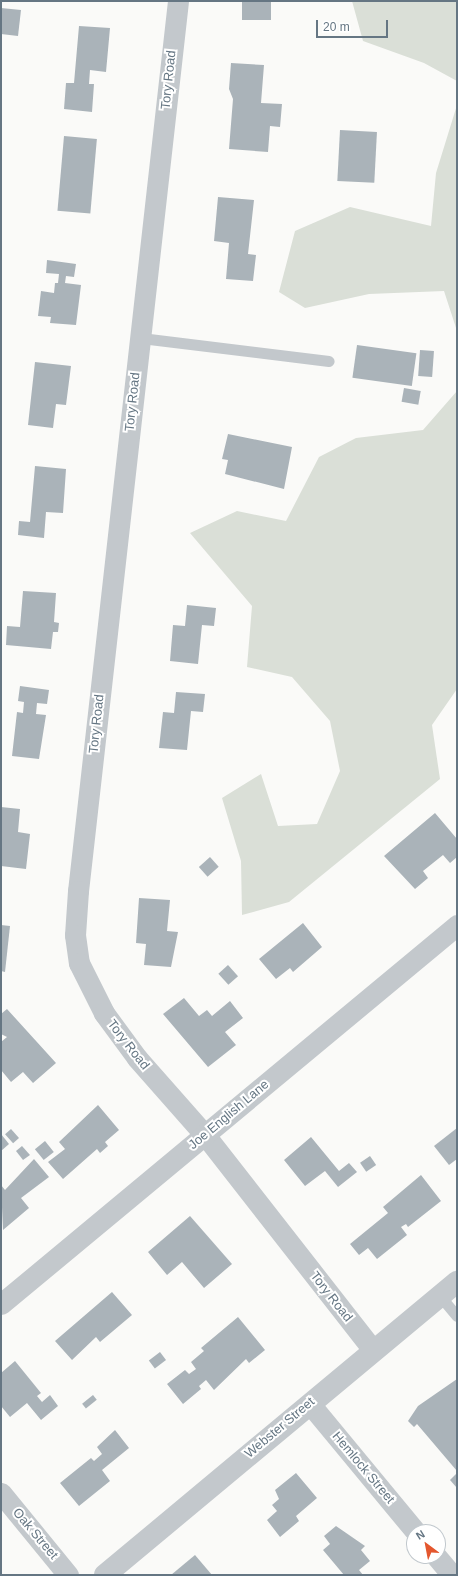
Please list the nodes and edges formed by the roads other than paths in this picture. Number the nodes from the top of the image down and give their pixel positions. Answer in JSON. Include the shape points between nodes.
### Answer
{"nodes":[{"id":1,"x":178,"y":1,"type":"edge"},
{"id":2,"x":140,"y":338,"type":"junction"},
{"id":3,"x":330,"y":362,"type":"dead end"},
{"id":4,"x":457,"y":925,"type":"edge"},
{"id":5,"x":205,"y":1135,"type":"junction"},
{"id":6,"x":457,"y":1282,"type":"edge"},
{"id":7,"x":440,"y":1296,"type":"junction"},
{"id":8,"x":1,"y":1304,"type":"edge"},
{"id":9,"x":457,"y":1316,"type":"edge"},
{"id":10,"x":373,"y":1350,"type":"junction"},
{"id":11,"x":310,"y":1404,"type":"junction"},
{"id":12,"x":1,"y":1494,"type":"edge"},
{"id":13,"x":409,"y":1524,"type":"edge"},
{"id":14,"x":444,"y":1564,"type":"edge"},
{"id":15,"x":453,"y":1572,"type":"edge"},
{"id":16,"x":68,"y":1575,"type":"edge"},
{"id":17,"x":105,"y":1575,"type":"edge"}],
"edges":[{"from":1,"to":2,"type":"street","name":"Tory Road"},
{"from":2,"to":3,"type":"lane"},
{"from":2,"to":5,"type":"street","name":"Tory Road","via":[[75,935],[79,962],[104,1013],[137,1058]]},
{"from":4,"to":5,"type":"street","name":"Joe English Lane"},
{"from":5,"to":8,"type":"street","name":"Joe English Lane"},
{"from":5,"to":10,"type":"street","name":"Tory Road"},
{"from":6,"to":7,"type":"street","name":"Webster Street"},
{"from":7,"to":9,"type":"lane"},
{"from":7,"to":10,"type":"street","name":"Webster Street"},
{"from":10,"to":11,"type":"street","name":"Webster Street"},
{"from":11,"to":13,"type":"street","name":"Hemlock Street"},
{"from":11,"to":17,"type":"street","name":"Webster Street"},
{"from":12,"to":16,"type":"street","name":"Oak Street"},
{"from":14,"to":15,"type":"street"}]}
